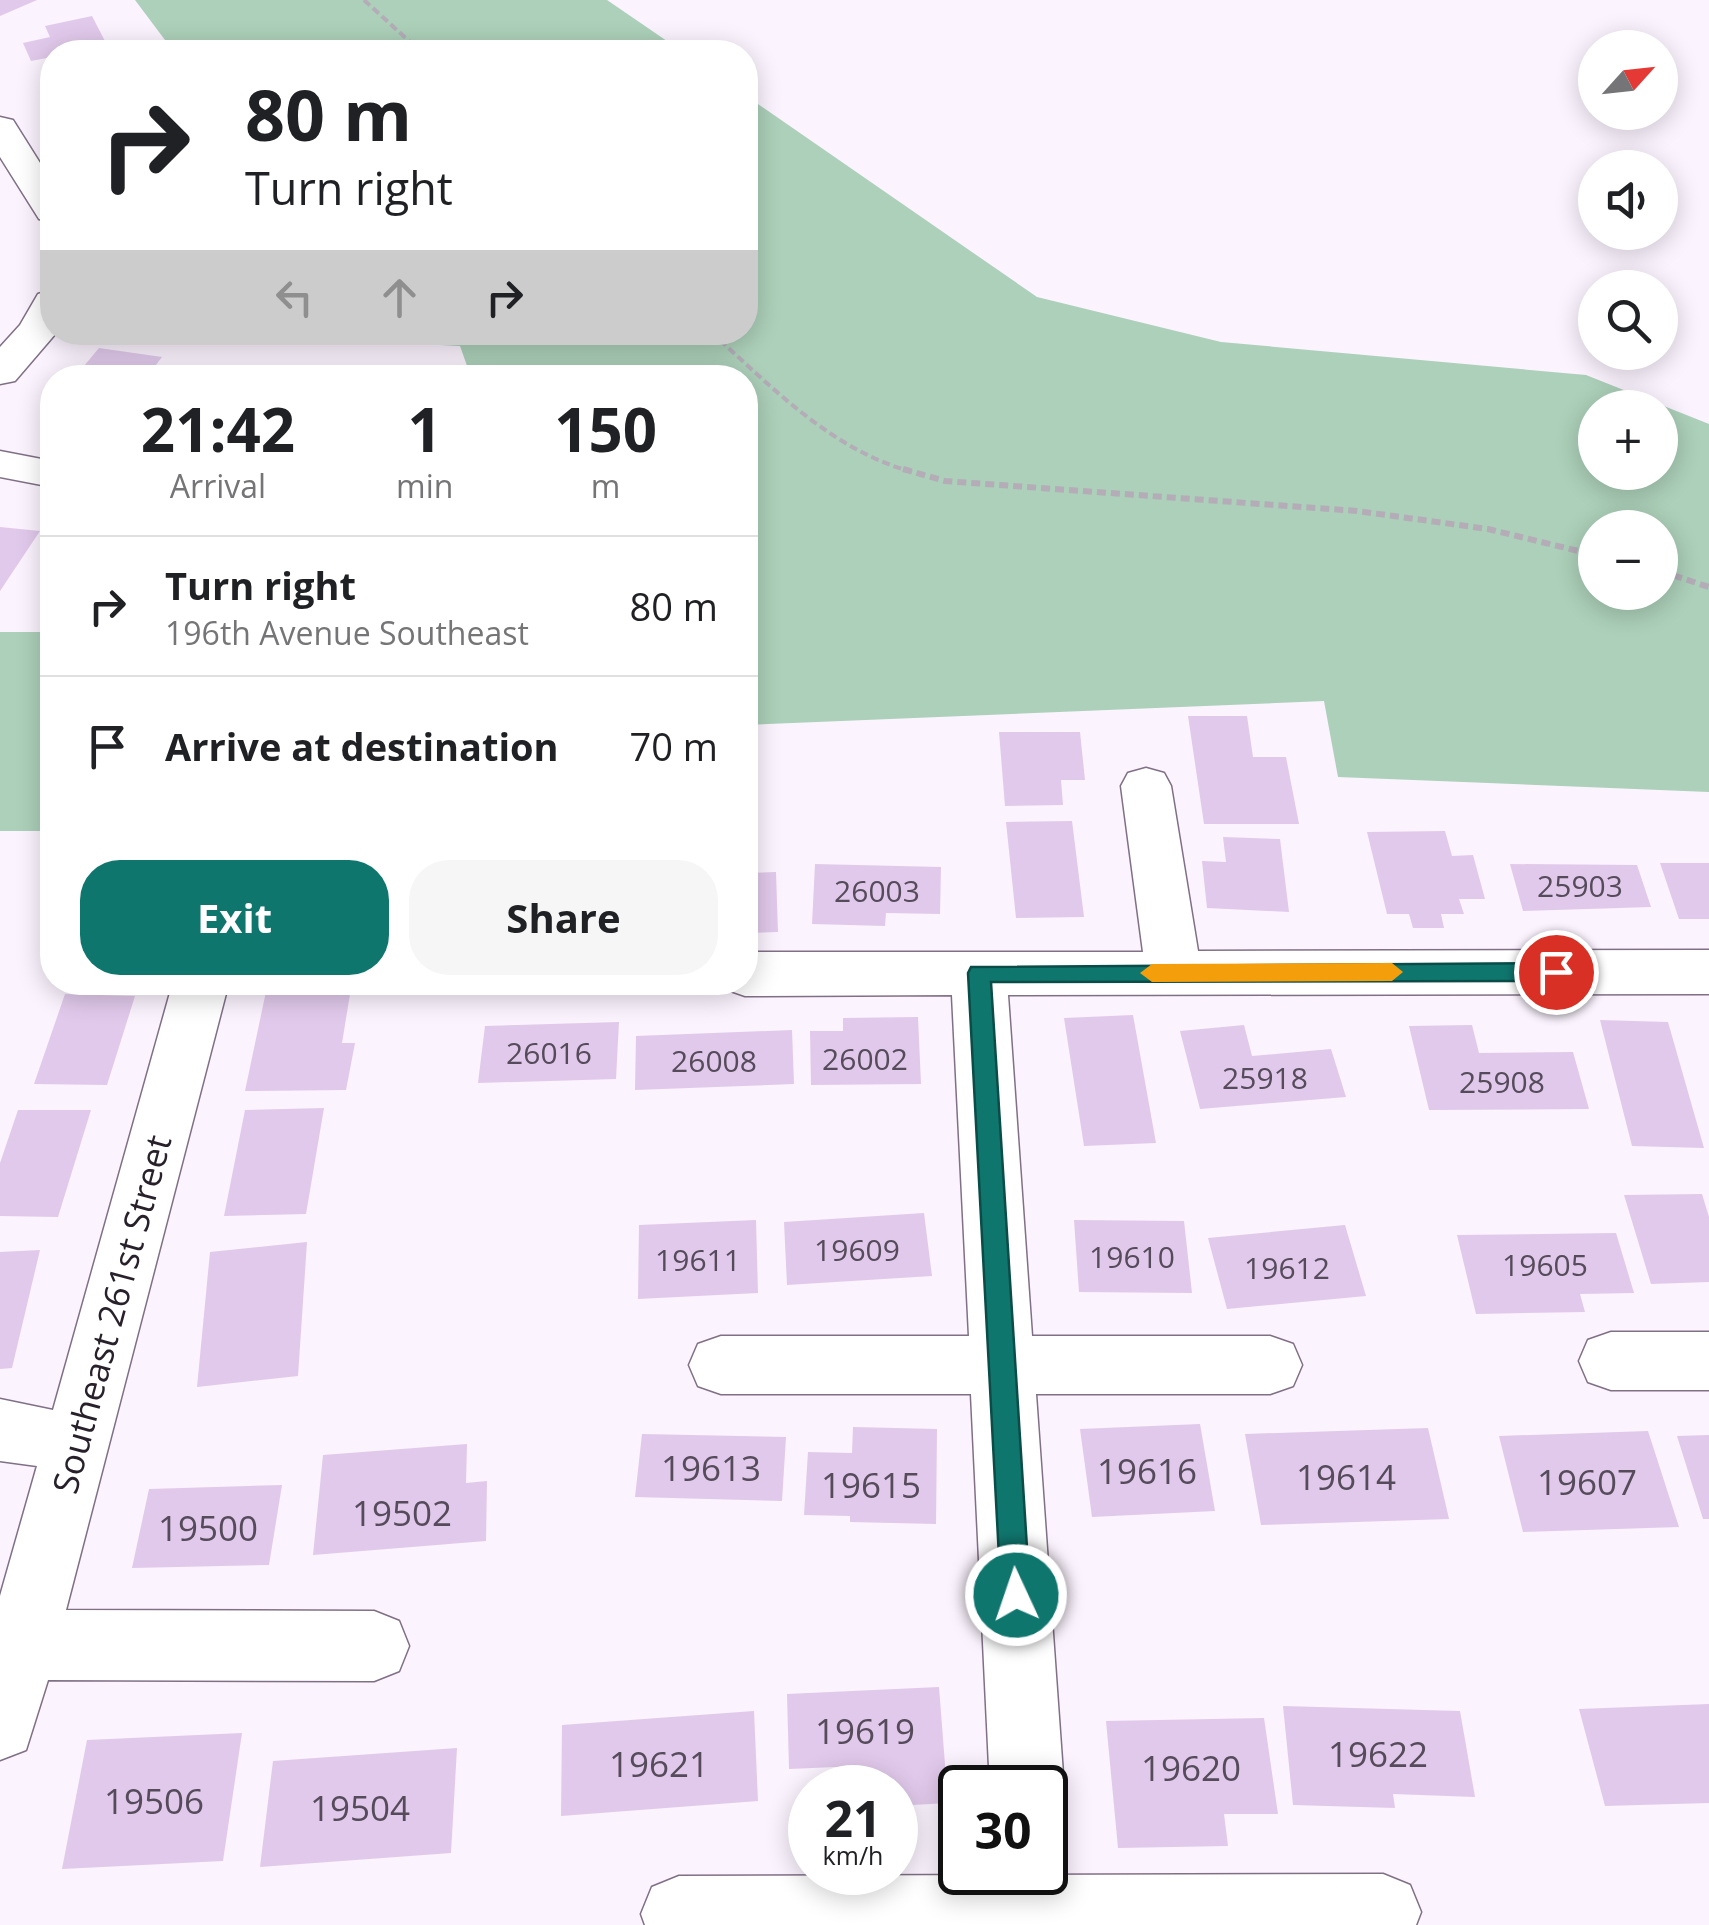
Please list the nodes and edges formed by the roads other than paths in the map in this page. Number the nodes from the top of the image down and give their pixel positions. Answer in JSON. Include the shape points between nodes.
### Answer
{"nodes":[{"id":1,"x":0,"y":128,"type":"edge"},
{"id":2,"x":40,"y":193,"type":"edge"},
{"id":3,"x":40,"y":326,"type":"edge"},
{"id":4,"x":0,"y":372,"type":"edge"},
{"id":5,"x":0,"y":464,"type":"edge"},
{"id":6,"x":40,"y":472,"type":"edge"},
{"id":7,"x":1146,"y":786,"type":"dead end"},
{"id":8,"x":1709,"y":972,"type":"edge"},
{"id":9,"x":979,"y":973,"type":"junction"},
{"id":10,"x":1174,"y":973,"type":"junction"},
{"id":11,"x":758,"y":974,"type":"edge"},
{"id":12,"x":197,"y":995,"type":"edge"},
{"id":13,"x":1610,"y":1361,"type":"dead end"},
{"id":14,"x":1709,"y":1361,"type":"edge"},
{"id":15,"x":1002,"y":1365,"type":"junction"},
{"id":16,"x":1270,"y":1365,"type":"dead end"},
{"id":17,"x":721,"y":1366,"type":"dead end"},
{"id":18,"x":0,"y":1430,"type":"edge"},
{"id":19,"x":75,"y":1448,"type":"junction"},
{"id":20,"x":21,"y":1645,"type":"junction"},
{"id":21,"x":374,"y":1646,"type":"dead end"},
{"id":22,"x":0,"y":1724,"type":"edge"},
{"id":23,"x":1025,"y":1765,"type":"edge"},
{"id":24,"x":1033,"y":1904,"type":"edge"},
{"id":25,"x":1383,"y":1912,"type":"dead end"},
{"id":26,"x":678,"y":1914,"type":"dead end"}],
"edges":[{"from":1,"to":2,"type":"street"},
{"from":3,"to":4,"type":"street"},
{"from":5,"to":6,"type":"street"},
{"from":7,"to":10,"type":"street"},
{"from":8,"to":10,"type":"street"},
{"from":9,"to":10,"type":"street"},
{"from":9,"to":11,"type":"street"},
{"from":9,"to":15,"type":"street"},
{"from":12,"to":19,"type":"street","name":"Southeast 261st Street"},
{"from":13,"to":14,"type":"street"},
{"from":15,"to":16,"type":"street"},
{"from":15,"to":17,"type":"street"},
{"from":15,"to":23,"type":"street"},
{"from":18,"to":19,"type":"street"},
{"from":19,"to":20,"type":"street","name":"Southeast 261st Street"},
{"from":20,"to":21,"type":"street"},
{"from":20,"to":22,"type":"street","name":"Southeast 261st Street"},
{"from":24,"to":25,"type":"street"},
{"from":24,"to":26,"type":"street"}]}
